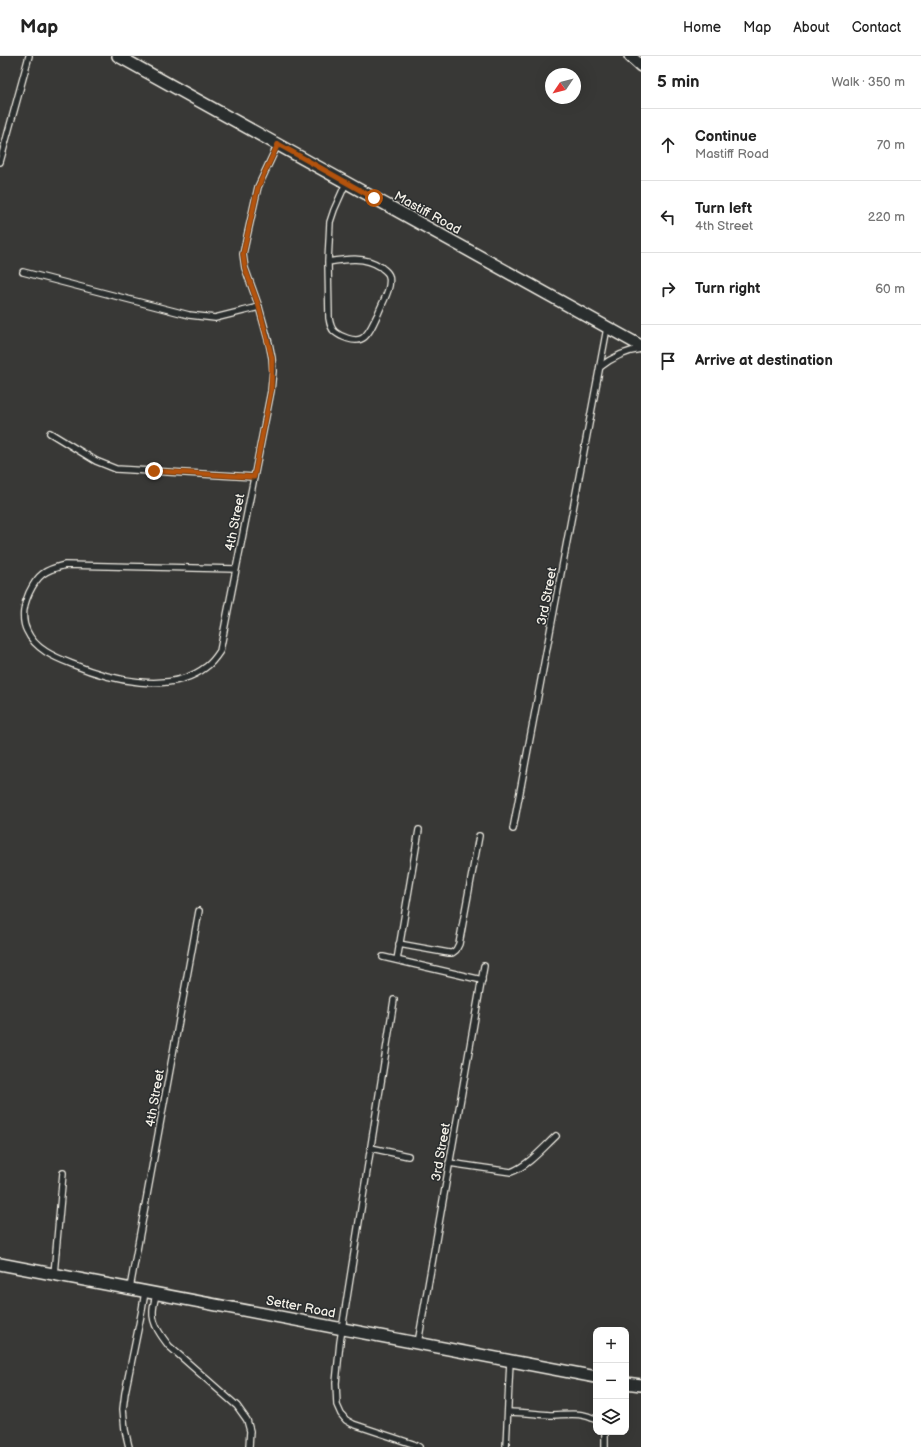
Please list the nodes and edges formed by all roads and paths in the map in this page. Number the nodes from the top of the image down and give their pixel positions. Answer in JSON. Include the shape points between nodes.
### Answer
{"nodes":[{"id":1,"x":29,"y":56,"type":"edge"},
{"id":2,"x":118,"y":56,"type":"edge"},
{"id":3,"x":630,"y":56,"type":"edge"},
{"id":4,"x":641,"y":66,"type":"edge"},
{"id":5,"x":278,"y":144,"type":"junction"},
{"id":6,"x":0,"y":162,"type":"edge"},
{"id":7,"x":346,"y":183,"type":"junction"},
{"id":8,"x":328,"y":262,"type":"junction"},
{"id":9,"x":23,"y":272,"type":"dead end"},
{"id":10,"x":259,"y":307,"type":"junction"},
{"id":11,"x":607,"y":328,"type":"junction"},
{"id":12,"x":641,"y":348,"type":"edge"},
{"id":13,"x":600,"y":367,"type":"junction"},
{"id":14,"x":50,"y":433,"type":"dead end"},
{"id":15,"x":254,"y":477,"type":"junction"},
{"id":16,"x":236,"y":568,"type":"junction"},
{"id":17,"x":513,"y":829,"type":"dead end"},
{"id":18,"x":419,"y":830,"type":"dead end"},
{"id":19,"x":479,"y":836,"type":"dead end"},
{"id":20,"x":199,"y":911,"type":"dead end"},
{"id":21,"x":399,"y":944,"type":"junction"},
{"id":22,"x":383,"y":956,"type":"dead end"},
{"id":23,"x":396,"y":960,"type":"junction"},
{"id":24,"x":484,"y":966,"type":"dead end"},
{"id":25,"x":482,"y":980,"type":"junction"},
{"id":26,"x":394,"y":1000,"type":"dead end"},
{"id":27,"x":556,"y":1136,"type":"dead end"},
{"id":28,"x":371,"y":1148,"type":"junction"},
{"id":29,"x":408,"y":1156,"type":"dead end"},
{"id":30,"x":449,"y":1163,"type":"junction"},
{"id":31,"x":63,"y":1173,"type":"dead end"},
{"id":32,"x":0,"y":1264,"type":"edge"},
{"id":33,"x":54,"y":1274,"type":"junction"},
{"id":34,"x":130,"y":1288,"type":"junction"},
{"id":35,"x":144,"y":1292,"type":"junction"},
{"id":36,"x":156,"y":1294,"type":"junction"},
{"id":37,"x":343,"y":1328,"type":"junction"},
{"id":38,"x":418,"y":1343,"type":"junction"},
{"id":39,"x":510,"y":1361,"type":"junction"},
{"id":40,"x":593,"y":1376,"type":"edge"},
{"id":41,"x":629,"y":1383,"type":"edge"},
{"id":42,"x":641,"y":1385,"type":"edge"},
{"id":43,"x":508,"y":1412,"type":"junction"},
{"id":44,"x":593,"y":1418,"type":"edge"},
{"id":45,"x":605,"y":1435,"type":"edge"},
{"id":46,"x":130,"y":1447,"type":"edge"},
{"id":47,"x":249,"y":1447,"type":"edge"},
{"id":48,"x":419,"y":1447,"type":"edge"},
{"id":49,"x":506,"y":1447,"type":"edge"},
{"id":50,"x":606,"y":1447,"type":"edge"}],
"edges":[{"from":1,"to":6,"type":"lane"},
{"from":2,"to":5,"type":"street","name":"Mastiff Road"},
{"from":3,"to":4,"type":"street"},
{"from":5,"to":7,"type":"street","name":"Mastiff Road"},
{"from":5,"to":10,"type":"lane","name":"4th Street","via":[[258,187],[243,254],[245,268]]},
{"from":7,"to":8,"type":"lane","via":[[330,222]]},
{"from":7,"to":11,"type":"street","name":"Mastiff Road"},
{"from":8,"to":8,"type":"lane","via":[[347,259],[368,261],[385,270],[389,276],[387,293],[374,322],[361,339],[346,337],[335,332],[330,326]]},
{"from":9,"to":10,"type":"lane","via":[[200,317],[215,318]]},
{"from":10,"to":15,"type":"lane","name":"4th Street","via":[[269,343],[273,371]]},
{"from":11,"to":12,"type":"street","name":"Mastiff Road"},
{"from":11,"to":13,"type":"lane","name":"3rd Street"},
{"from":12,"to":13,"type":"lane","via":[[620,354]]},
{"from":13,"to":17,"type":"lane","name":"3rd Street"},
{"from":14,"to":15,"type":"lane","via":[[96,461],[116,469]]},
{"from":15,"to":16,"type":"lane","name":"4th Street"},
{"from":16,"to":16,"type":"lane","name":"4th Street","via":[[65,565],[50,568],[33,583],[26,600],[23,617],[26,630],[41,649],[80,667],[139,682],[176,680],[206,667],[220,651]]},
{"from":18,"to":21,"type":"lane"},
{"from":19,"to":21,"type":"lane","via":[[456,950],[449,953]]},
{"from":20,"to":34,"type":"lane","name":"4th Street"},
{"from":21,"to":23,"type":"lane"},
{"from":22,"to":23,"type":"lane"},
{"from":23,"to":25,"type":"lane"},
{"from":24,"to":25,"type":"lane","name":"3rd Street"},
{"from":25,"to":30,"type":"lane","name":"3rd Street"},
{"from":26,"to":28,"type":"lane"},
{"from":27,"to":30,"type":"lane","via":[[521,1167],[511,1172]]},
{"from":28,"to":29,"type":"lane"},
{"from":28,"to":37,"type":"lane"},
{"from":30,"to":38,"type":"lane","name":"3rd Street"},
{"from":31,"to":33,"type":"lane"},
{"from":32,"to":33,"type":"street","name":"Setter Road"},
{"from":33,"to":34,"type":"street","name":"Setter Road"},
{"from":34,"to":35,"type":"street","name":"Setter Road"},
{"from":35,"to":36,"type":"street","name":"Setter Road"},
{"from":35,"to":46,"type":"lane","via":[[125,1393],[124,1420]]},
{"from":36,"to":37,"type":"street","name":"Setter Road"},
{"from":36,"to":47,"type":"lane","via":[[152,1314],[163,1338],[237,1406],[250,1431]]},
{"from":37,"to":38,"type":"street","name":"Setter Road"},
{"from":37,"to":48,"type":"lane","via":[[336,1383],[337,1405],[341,1414],[353,1424]]},
{"from":38,"to":39,"type":"street","name":"Setter Road"},
{"from":39,"to":40,"type":"street","name":"Setter Road"},
{"from":39,"to":43,"type":"lane"},
{"from":41,"to":42,"type":"street"},
{"from":43,"to":44,"type":"lane","via":[[576,1414]]},
{"from":43,"to":49,"type":"lane"},
{"from":45,"to":50,"type":"lane"}]}
